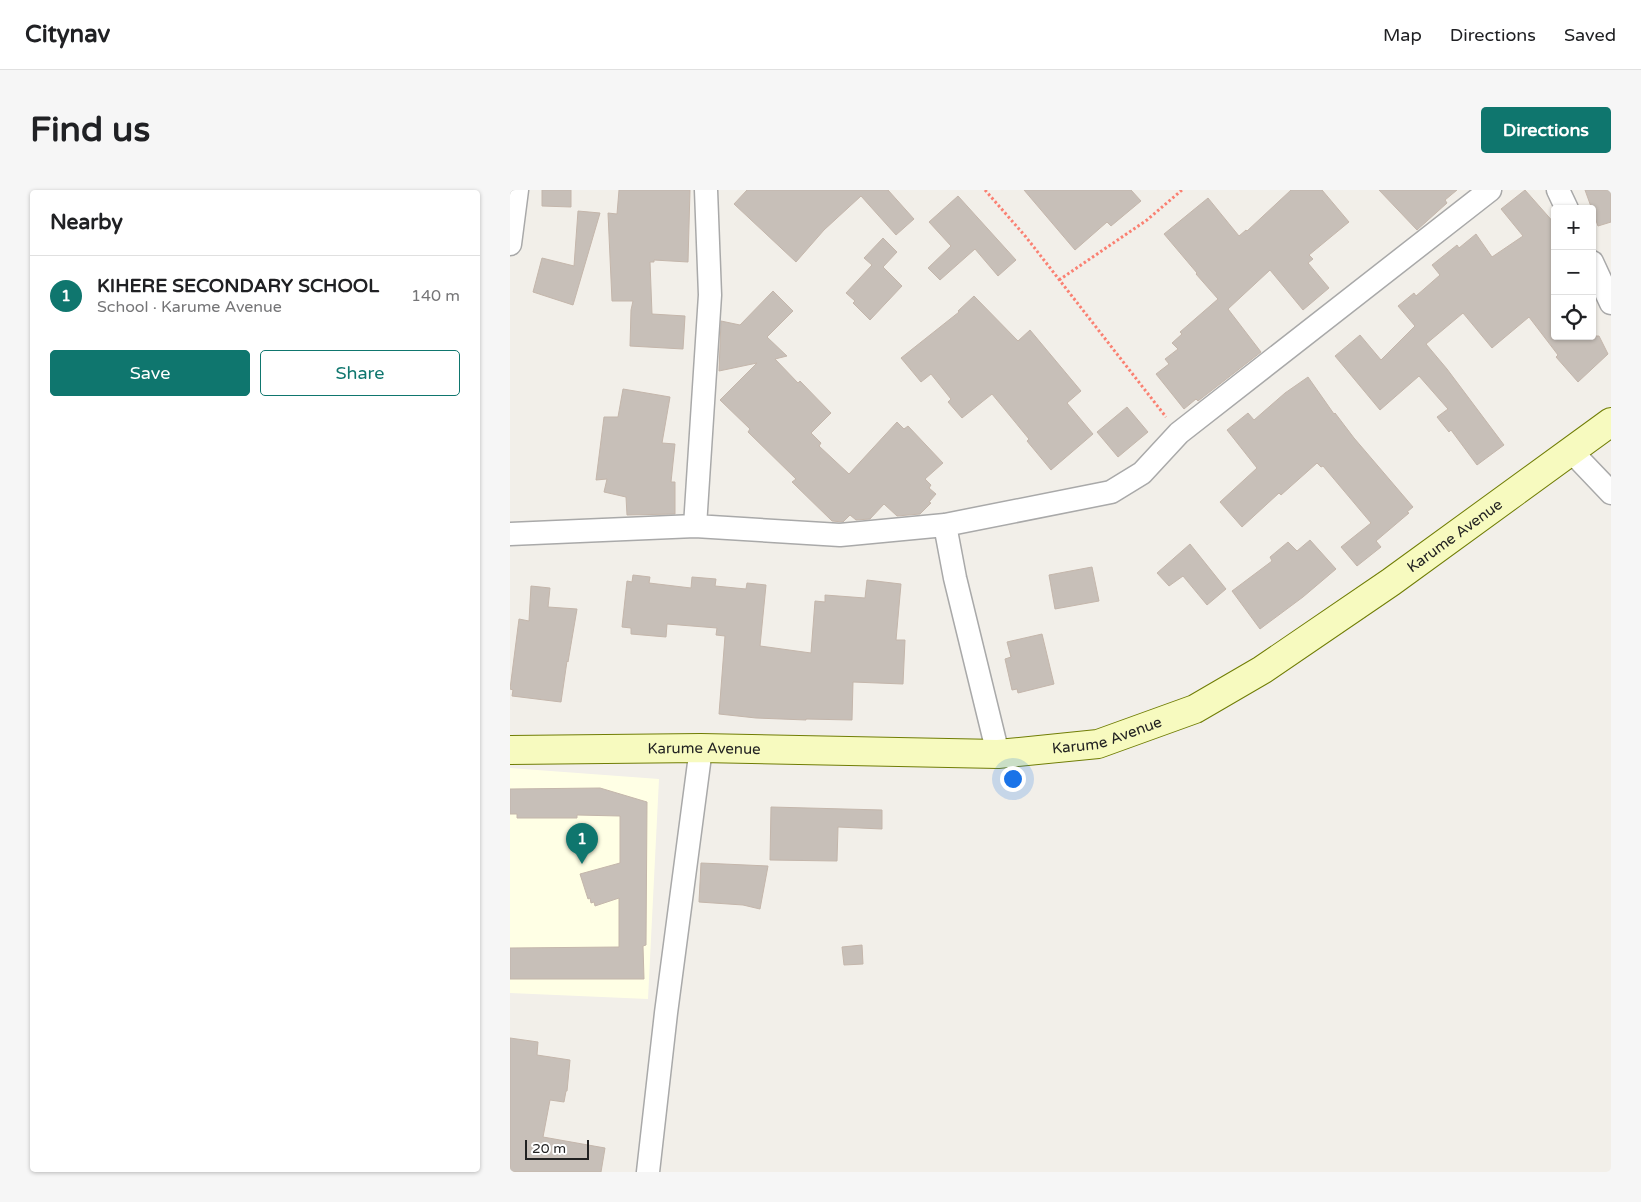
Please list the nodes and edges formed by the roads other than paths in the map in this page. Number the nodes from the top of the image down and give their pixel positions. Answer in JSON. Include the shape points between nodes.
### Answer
{"nodes":[{"id":1,"x":517,"y":190,"type":"edge"},
{"id":2,"x":706,"y":190,"type":"edge"},
{"id":3,"x":1490,"y":190,"type":"edge"},
{"id":4,"x":1558,"y":190,"type":"edge"},
{"id":5,"x":1565,"y":205,"type":"edge"},
{"id":6,"x":510,"y":244,"type":"edge"},
{"id":7,"x":1596,"y":271,"type":"edge"},
{"id":8,"x":1611,"y":303,"type":"edge"},
{"id":9,"x":1611,"y":422,"type":"edge"},
{"id":10,"x":1571,"y":450,"type":"junction"},
{"id":11,"x":1611,"y":493,"type":"edge"},
{"id":12,"x":945,"y":525,"type":"junction"},
{"id":13,"x":694,"y":526,"type":"junction"},
{"id":14,"x":510,"y":534,"type":"edge"},
{"id":15,"x":701,"y":748,"type":"junction"},
{"id":16,"x":510,"y":750,"type":"edge"},
{"id":17,"x":998,"y":754,"type":"junction"},
{"id":18,"x":648,"y":1172,"type":"edge"}],
"edges":[{"from":1,"to":6,"type":"street"},
{"from":2,"to":13,"type":"street","via":[[710,295]]},
{"from":3,"to":12,"type":"street","via":[[1178,433],[1142,474],[1111,492]]},
{"from":4,"to":5,"type":"street"},
{"from":7,"to":8,"type":"street"},
{"from":9,"to":10,"type":"main road","name":"Karume Avenue"},
{"from":10,"to":11,"type":"street"},
{"from":10,"to":17,"type":"main road","name":"Karume Avenue","via":[[1392,582],[1262,670],[1195,709],[1098,744]]},
{"from":12,"to":13,"type":"street","via":[[840,535]]},
{"from":12,"to":17,"type":"street"},
{"from":13,"to":14,"type":"street"},
{"from":15,"to":16,"type":"main road","name":"Karume Avenue"},
{"from":15,"to":17,"type":"main road","name":"Karume Avenue"},
{"from":15,"to":18,"type":"street"}]}
